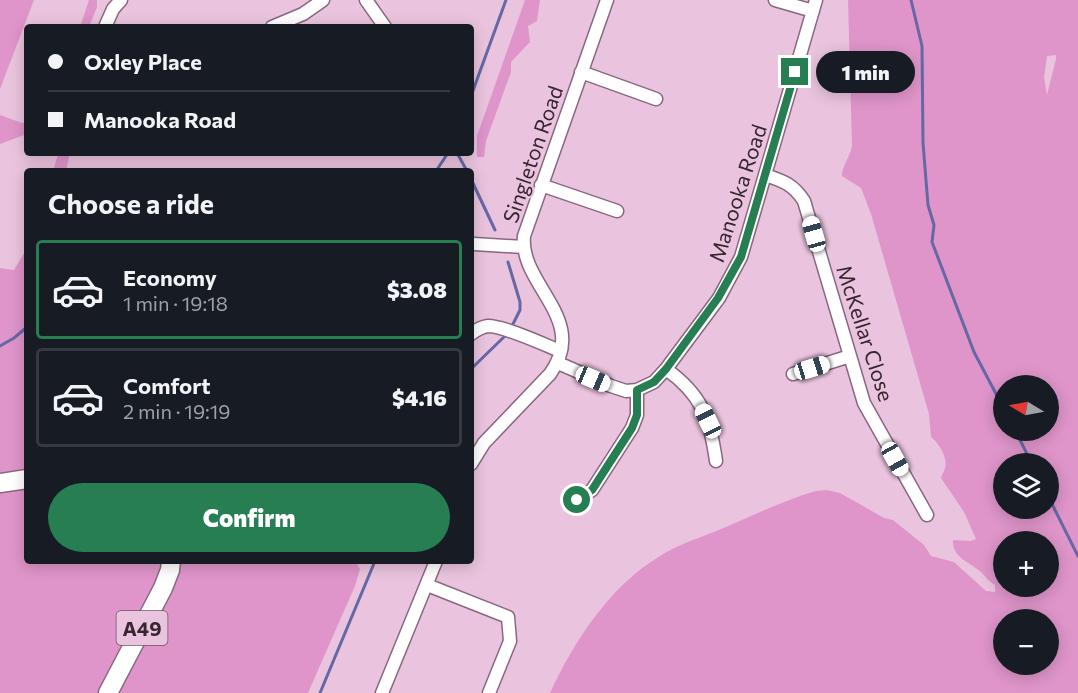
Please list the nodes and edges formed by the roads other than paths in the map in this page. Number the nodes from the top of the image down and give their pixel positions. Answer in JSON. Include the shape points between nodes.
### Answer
{"nodes":[{"id":1,"x":121,"y":0,"type":"edge"},
{"id":2,"x":323,"y":0,"type":"edge"},
{"id":3,"x":366,"y":0,"type":"edge"},
{"id":4,"x":607,"y":0,"type":"edge"},
{"id":5,"x":775,"y":0,"type":"edge"},
{"id":6,"x":814,"y":6,"type":"edge"},
{"id":7,"x":106,"y":24,"type":"edge"},
{"id":8,"x":279,"y":24,"type":"edge"},
{"id":9,"x":383,"y":24,"type":"edge"},
{"id":10,"x":581,"y":72,"type":"junction"},
{"id":11,"x":656,"y":99,"type":"dead end"},
{"id":12,"x":765,"y":175,"type":"junction"},
{"id":13,"x":542,"y":185,"type":"junction"},
{"id":14,"x":617,"y":211,"type":"dead end"},
{"id":15,"x":474,"y":244,"type":"dead end"},
{"id":16,"x":523,"y":247,"type":"junction"},
{"id":17,"x":474,"y":331,"type":"edge"},
{"id":18,"x":559,"y":357,"type":"junction"},
{"id":19,"x":850,"y":357,"type":"junction"},
{"id":20,"x":666,"y":369,"type":"junction"},
{"id":21,"x":793,"y":374,"type":"dead end"},
{"id":22,"x":637,"y":390,"type":"junction"},
{"id":23,"x":474,"y":456,"type":"edge"},
{"id":24,"x":716,"y":461,"type":"dead end"},
{"id":25,"x":24,"y":479,"type":"edge"},
{"id":26,"x":0,"y":483,"type":"edge"},
{"id":27,"x":577,"y":500,"type":"dead end"},
{"id":28,"x":927,"y":515,"type":"dead end"},
{"id":29,"x":171,"y":564,"type":"edge"},
{"id":30,"x":435,"y":564,"type":"edge"},
{"id":31,"x":427,"y":585,"type":"junction"},
{"id":32,"x":108,"y":693,"type":"edge"},
{"id":33,"x":382,"y":693,"type":"edge"},
{"id":34,"x":489,"y":693,"type":"edge"}],
"edges":[{"from":1,"to":7,"type":"street"},
{"from":2,"to":8,"type":"street"},
{"from":3,"to":9,"type":"street"},
{"from":4,"to":10,"type":"street","name":"Singleton Road"},
{"from":5,"to":6,"type":"street"},
{"from":6,"to":12,"type":"street","name":"Manooka Road"},
{"from":10,"to":11,"type":"street"},
{"from":10,"to":13,"type":"street","name":"Singleton Road"},
{"from":12,"to":19,"type":"street","name":"McKellar Close","via":[[796,189],[804,201]]},
{"from":12,"to":20,"type":"street","name":"Manooka Road","via":[[741,257],[718,298]]},
{"from":13,"to":14,"type":"street"},
{"from":13,"to":16,"type":"street","name":"Singleton Road"},
{"from":15,"to":16,"type":"street"},
{"from":16,"to":18,"type":"street","name":"Singleton Road","via":[[560,324]]},
{"from":17,"to":18,"type":"street","via":[[488,326],[499,328]]},
{"from":18,"to":22,"type":"street","via":[[611,386]]},
{"from":18,"to":23,"type":"street","via":[[550,374]]},
{"from":19,"to":21,"type":"street"},
{"from":19,"to":28,"type":"street","name":"McKellar Close","via":[[864,403]]},
{"from":20,"to":22,"type":"street","name":"Manooka Road","via":[[654,382]]},
{"from":20,"to":24,"type":"street","via":[[690,389],[699,403],[708,421]]},
{"from":22,"to":27,"type":"street","via":[[637,415],[632,428],[592,490]]},
{"from":25,"to":26,"type":"highway"},
{"from":29,"to":32,"type":"highway","number":"A49","via":[[163,588]]},
{"from":30,"to":31,"type":"street"},
{"from":31,"to":33,"type":"street"},
{"from":31,"to":34,"type":"street","via":[[508,617],[510,641]]}]}
